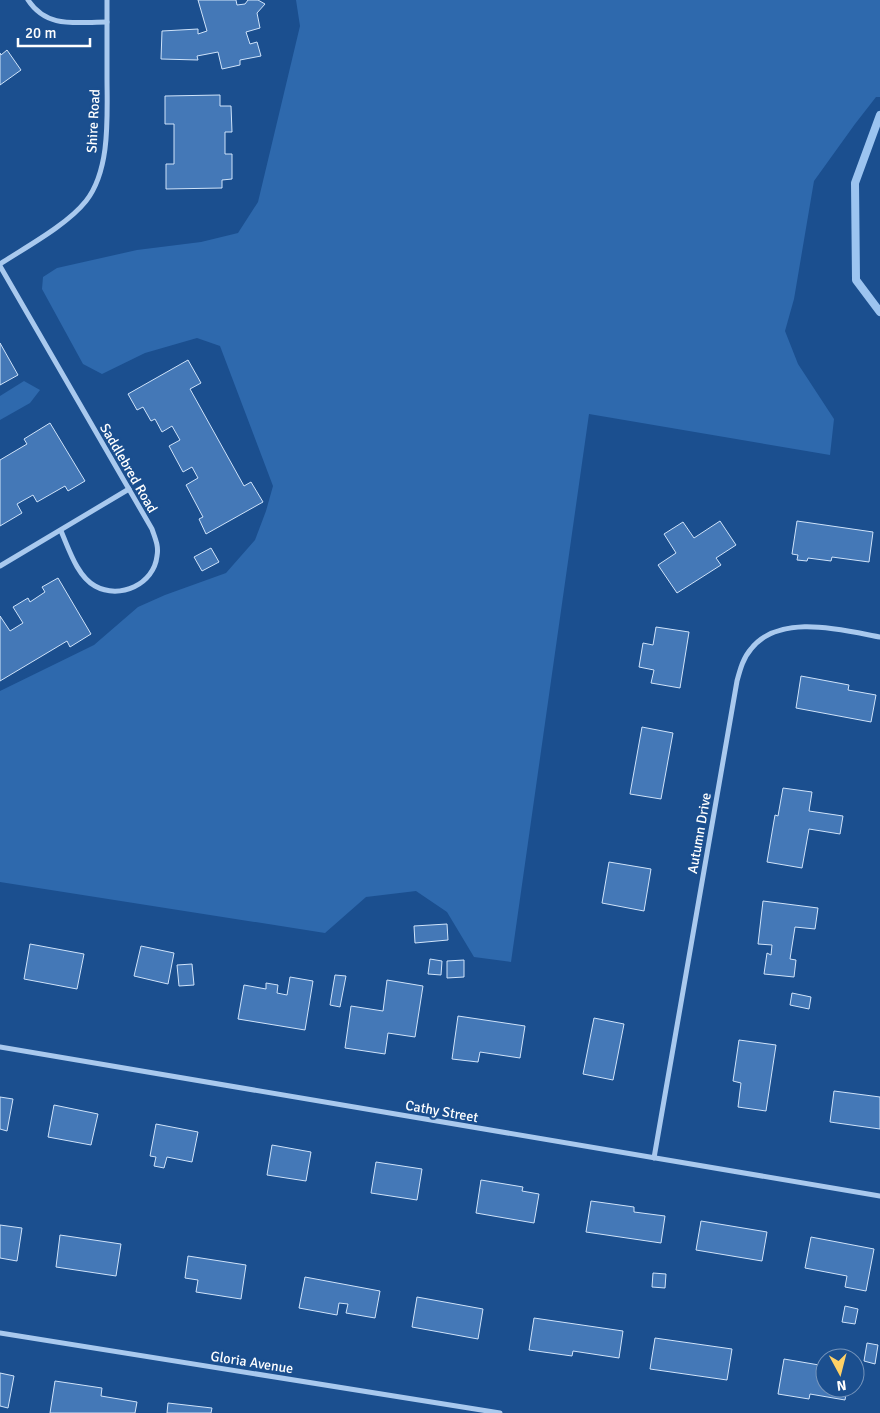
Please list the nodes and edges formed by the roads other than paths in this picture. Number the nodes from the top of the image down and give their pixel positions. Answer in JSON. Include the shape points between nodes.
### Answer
{"nodes":[{"id":1,"x":28,"y":0,"type":"edge"},
{"id":2,"x":107,"y":0,"type":"edge"},
{"id":3,"x":107,"y":22,"type":"junction"},
{"id":4,"x":0,"y":265,"type":"edge"},
{"id":5,"x":129,"y":489,"type":"junction"},
{"id":6,"x":61,"y":531,"type":"junction"},
{"id":7,"x":0,"y":566,"type":"edge"},
{"id":8,"x":880,"y":637,"type":"edge"},
{"id":9,"x":0,"y":1047,"type":"edge"},
{"id":10,"x":654,"y":1158,"type":"junction"},
{"id":11,"x":880,"y":1196,"type":"edge"},
{"id":12,"x":0,"y":1333,"type":"edge"},
{"id":13,"x":500,"y":1413,"type":"edge"}],
"edges":[{"from":1,"to":3,"type":"street","via":[[50,20]]},
{"from":2,"to":3,"type":"street","name":"Shire Road"},
{"from":3,"to":4,"type":"street","name":"Shire Road","via":[[107,115],[105,149],[98,180],[86,202],[59,226]]},
{"from":4,"to":5,"type":"street","name":"Saddlebred Road"},
{"from":5,"to":6,"type":"street"},
{"from":5,"to":6,"type":"street","name":"Saddlebred Road","via":[[157,542],[153,569],[134,588],[107,591],[94,586],[84,577]]},
{"from":6,"to":7,"type":"street"},
{"from":8,"to":10,"type":"street","name":"Autumn Drive","via":[[807,627],[776,631],[760,638],[742,665]]},
{"from":9,"to":10,"type":"street","name":"Cathy Street"},
{"from":10,"to":11,"type":"street","name":"Cathy Street"},
{"from":12,"to":13,"type":"street","name":"Gloria Avenue"}]}
